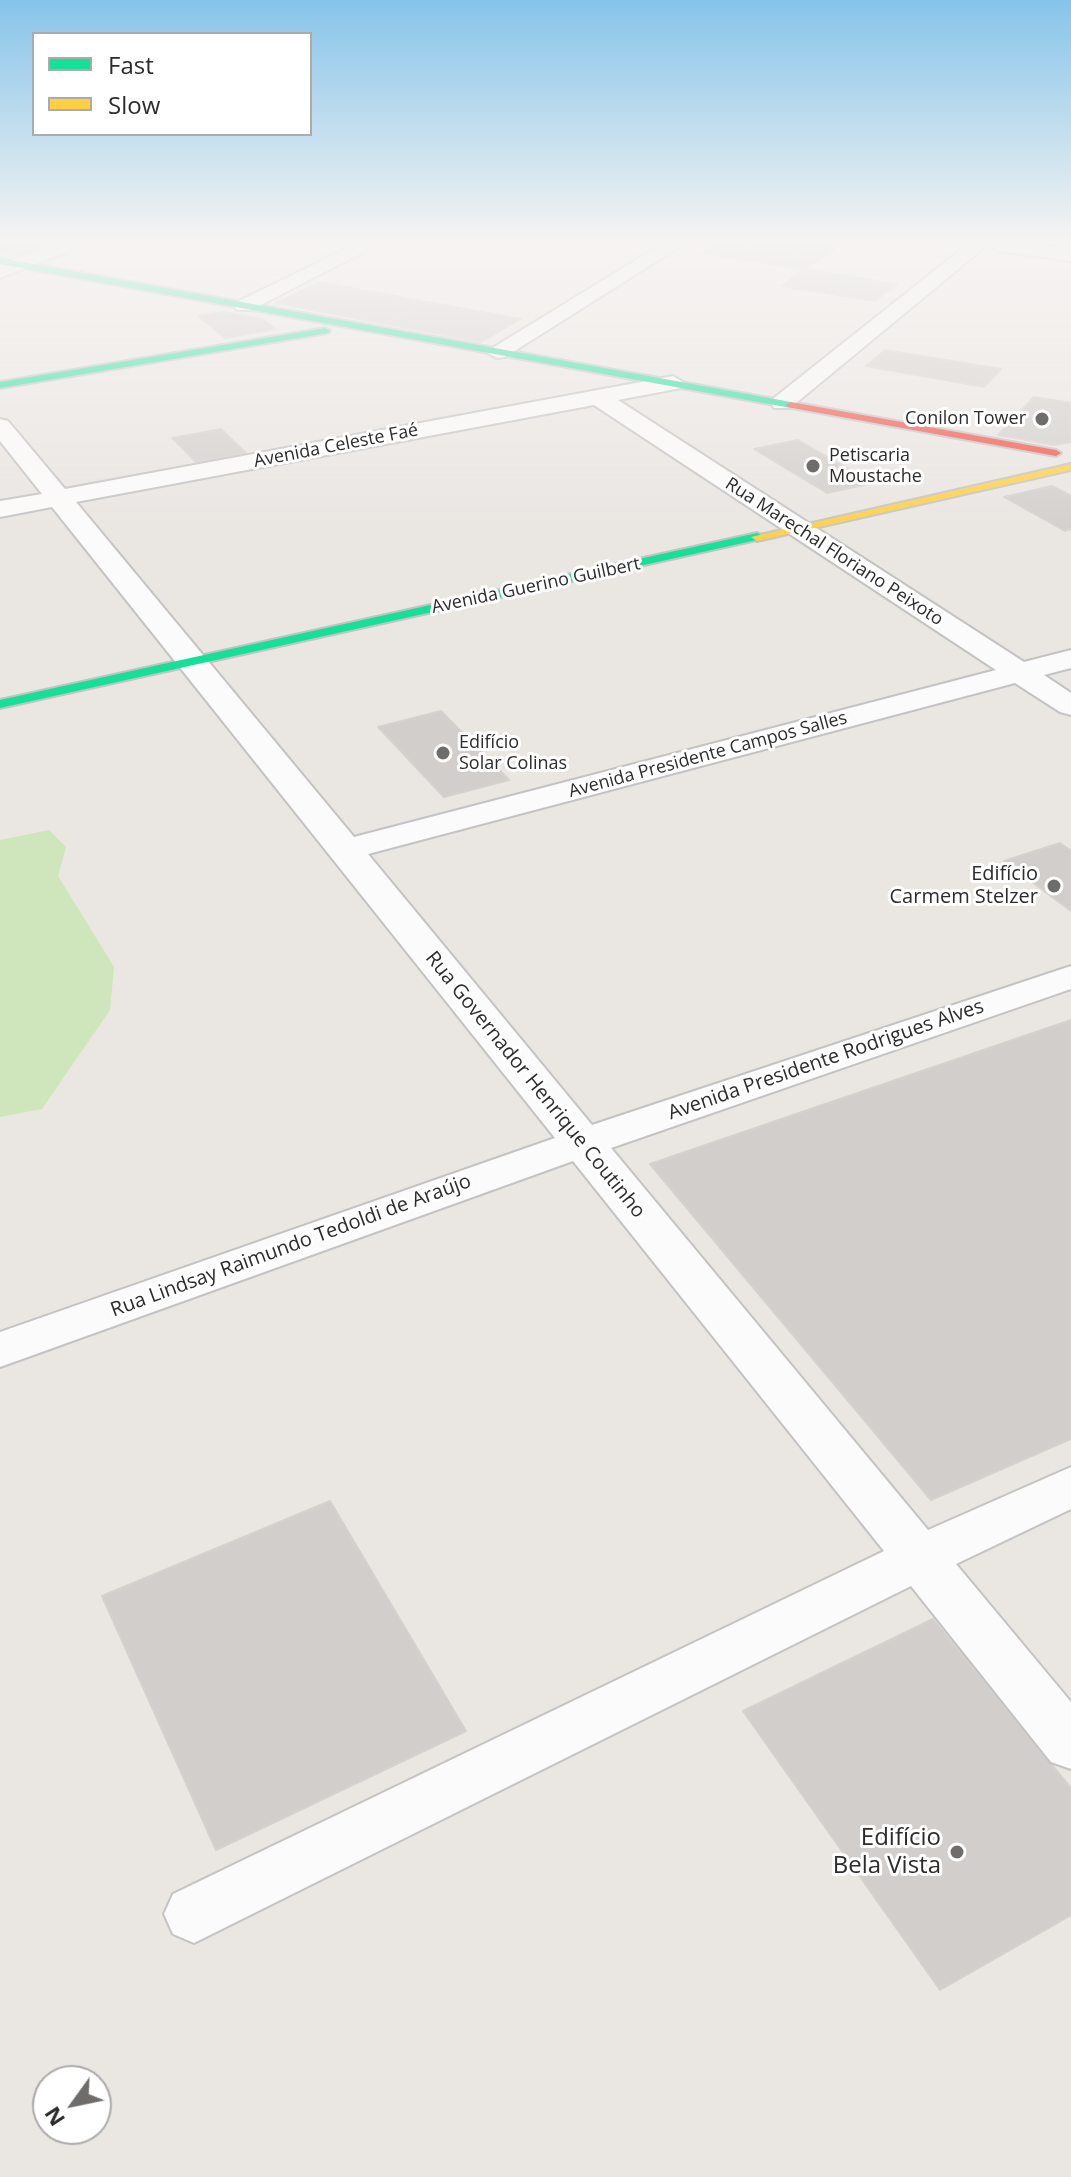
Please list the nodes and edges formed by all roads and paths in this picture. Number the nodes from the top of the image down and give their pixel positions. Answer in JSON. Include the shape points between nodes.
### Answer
{"nodes":[{"id":1,"x":208,"y":346,"type":"edge"},
{"id":2,"x":224,"y":346,"type":"edge"},
{"id":3,"x":462,"y":346,"type":"edge"},
{"id":4,"x":508,"y":346,"type":"edge"},
{"id":5,"x":851,"y":346,"type":"edge"},
{"id":6,"x":497,"y":352,"type":"junction"},
{"id":7,"x":0,"y":378,"type":"edge"},
{"id":8,"x":673,"y":383,"type":"junction"},
{"id":9,"x":0,"y":385,"type":"edge"},
{"id":10,"x":598,"y":397,"type":"junction"},
{"id":11,"x":782,"y":403,"type":"junction"},
{"id":12,"x":0,"y":426,"type":"edge"},
{"id":13,"x":907,"y":426,"type":"junction"},
{"id":14,"x":1068,"y":457,"type":"edge"},
{"id":15,"x":990,"y":463,"type":"dead end"},
{"id":16,"x":58,"y":498,"type":"junction"},
{"id":17,"x":0,"y":509,"type":"edge"},
{"id":18,"x":787,"y":521,"type":"junction"},
{"id":19,"x":423,"y":591,"type":"dead end"},
{"id":20,"x":181,"y":649,"type":"junction"},
{"id":21,"x":1071,"y":659,"type":"edge"},
{"id":22,"x":1020,"y":673,"type":"junction"},
{"id":23,"x":0,"y":704,"type":"edge"},
{"id":24,"x":1071,"y":706,"type":"edge"},
{"id":25,"x":345,"y":850,"type":"junction"},
{"id":26,"x":1071,"y":977,"type":"edge"},
{"id":27,"x":582,"y":1143,"type":"junction"},
{"id":28,"x":0,"y":1350,"type":"edge"},
{"id":29,"x":1071,"y":1487,"type":"edge"},
{"id":30,"x":919,"y":1558,"type":"junction"},
{"id":31,"x":1071,"y":1744,"type":"edge"},
{"id":32,"x":194,"y":1914,"type":"dead end"}],
"edges":[{"from":1,"to":7,"type":"street"},
{"from":2,"to":9,"type":"street"},
{"from":3,"to":6,"type":"street"},
{"from":4,"to":6,"type":"street"},
{"from":5,"to":11,"type":"street"},
{"from":6,"to":8,"type":"street"},
{"from":8,"to":10,"type":"street","name":"Avenida Celeste Faé"},
{"from":8,"to":11,"type":"street"},
{"from":10,"to":16,"type":"street","name":"Avenida Celeste Faé"},
{"from":10,"to":18,"type":"street","name":"Rua Marechal Floriano Peixoto"},
{"from":11,"to":13,"type":"street"},
{"from":12,"to":16,"type":"street","name":"Rua Governador Henrique Coutinho"},
{"from":13,"to":14,"type":"street"},
{"from":13,"to":15,"type":"street","via":[[971,447]]},
{"from":14,"to":18,"type":"street","name":"Avenida Guerino Guilbert"},
{"from":16,"to":17,"type":"street","name":"Avenida Celeste Faé"},
{"from":16,"to":20,"type":"street","name":"Rua Governador Henrique Coutinho"},
{"from":18,"to":19,"type":"street","name":"Avenida Guerino Guilbert"},
{"from":18,"to":20,"type":"street","name":"Avenida Guerino Guilbert"},
{"from":18,"to":22,"type":"street","name":"Rua Marechal Floriano Peixoto"},
{"from":20,"to":23,"type":"street","name":"Avenida Guerino Guilbert"},
{"from":20,"to":25,"type":"street","name":"Rua Governador Henrique Coutinho"},
{"from":21,"to":22,"type":"street","name":"Avenida Presidente Campos Salles"},
{"from":22,"to":24,"type":"street","name":"Rua Marechal Floriano Peixoto"},
{"from":22,"to":25,"type":"street","name":"Avenida Presidente Campos Salles"},
{"from":25,"to":27,"type":"street","name":"Rua Governador Henrique Coutinho"},
{"from":26,"to":27,"type":"street","name":"Avenida Presidente Rodrigues Alves"},
{"from":27,"to":28,"type":"street","name":"Rua Lindsay Raimundo Tedoldi de Araújo"},
{"from":27,"to":30,"type":"street","name":"Rua Governador Henrique Coutinho"},
{"from":29,"to":30,"type":"street"},
{"from":30,"to":31,"type":"street","name":"Rua Governador Henrique Coutinho"},
{"from":30,"to":32,"type":"street"}]}
